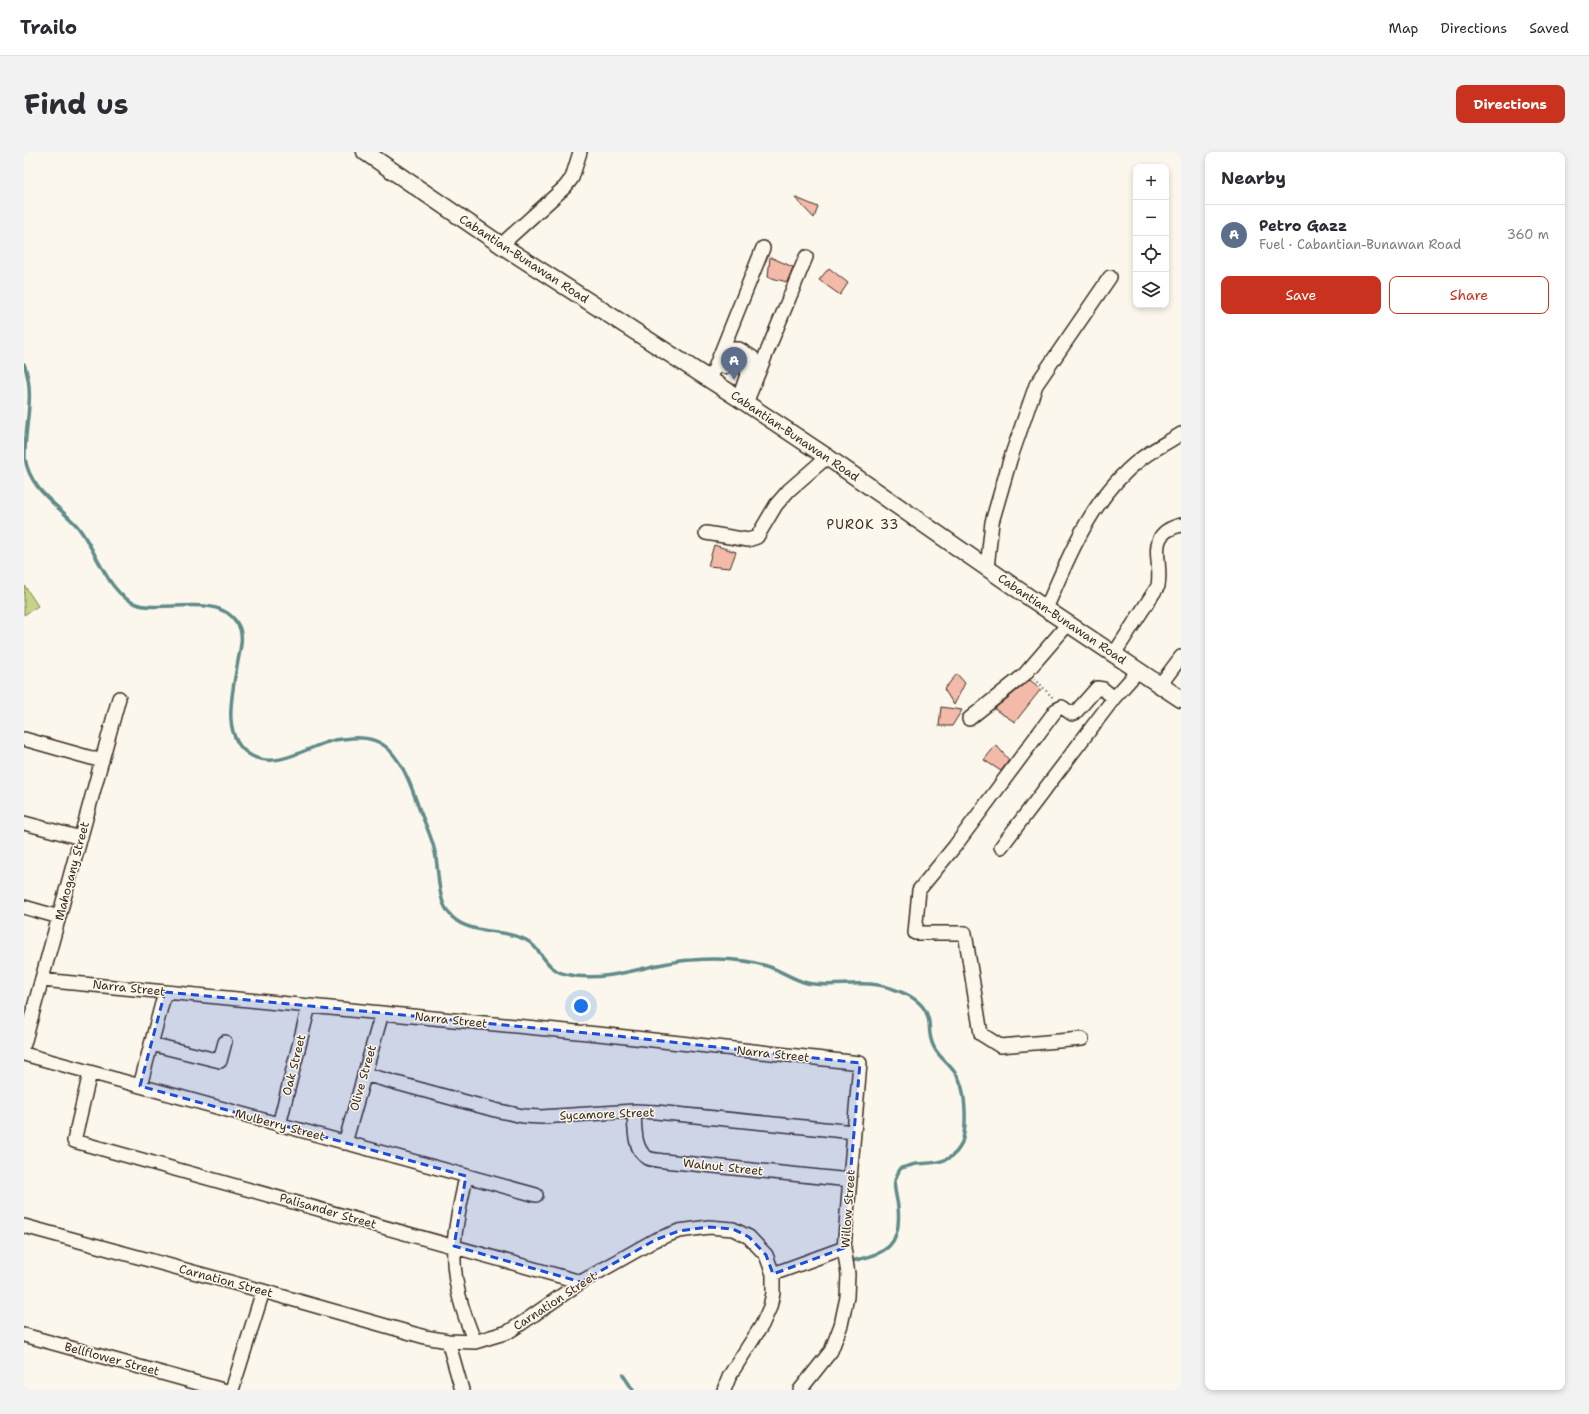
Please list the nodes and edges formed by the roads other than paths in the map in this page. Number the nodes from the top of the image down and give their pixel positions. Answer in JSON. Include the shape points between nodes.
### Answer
{"nodes":[{"id":1,"x":365,"y":152,"type":"edge"},
{"id":2,"x":580,"y":152,"type":"edge"},
{"id":3,"x":501,"y":245,"type":"junction"},
{"id":4,"x":763,"y":248,"type":"dead end"},
{"id":5,"x":806,"y":256,"type":"dead end"},
{"id":6,"x":1110,"y":277,"type":"dead end"},
{"id":7,"x":714,"y":383,"type":"junction"},
{"id":8,"x":743,"y":401,"type":"junction"},
{"id":9,"x":1181,"y":434,"type":"edge"},
{"id":10,"x":827,"y":457,"type":"junction"},
{"id":11,"x":1181,"y":525,"type":"edge"},
{"id":12,"x":706,"y":533,"type":"dead end"},
{"id":13,"x":987,"y":568,"type":"junction"},
{"id":14,"x":1046,"y":609,"type":"junction"},
{"id":15,"x":1068,"y":624,"type":"junction"},
{"id":16,"x":1114,"y":654,"type":"junction"},
{"id":17,"x":1181,"y":657,"type":"edge"},
{"id":18,"x":1138,"y":670,"type":"junction"},
{"id":19,"x":1160,"y":685,"type":"junction"},
{"id":20,"x":119,"y":698,"type":"dead end"},
{"id":21,"x":1114,"y":698,"type":"junction"},
{"id":22,"x":1181,"y":699,"type":"edge"},
{"id":23,"x":969,"y":719,"type":"dead end"},
{"id":24,"x":24,"y":739,"type":"edge"},
{"id":25,"x":102,"y":761,"type":"junction"},
{"id":26,"x":24,"y":823,"type":"edge"},
{"id":27,"x":81,"y":838,"type":"junction"},
{"id":28,"x":1001,"y":847,"type":"dead end"},
{"id":29,"x":24,"y":907,"type":"edge"},
{"id":30,"x":59,"y":917,"type":"junction"},
{"id":31,"x":42,"y":980,"type":"junction"},
{"id":32,"x":165,"y":992,"type":"junction"},
{"id":33,"x":309,"y":1006,"type":"junction"},
{"id":34,"x":382,"y":1013,"type":"junction"},
{"id":35,"x":1082,"y":1039,"type":"dead end"},
{"id":36,"x":225,"y":1042,"type":"dead end"},
{"id":37,"x":24,"y":1044,"type":"edge"},
{"id":38,"x":151,"y":1044,"type":"junction"},
{"id":39,"x":24,"y":1054,"type":"edge"},
{"id":40,"x":860,"y":1063,"type":"joint"},
{"id":41,"x":90,"y":1073,"type":"junction"},
{"id":42,"x":364,"y":1074,"type":"junction"},
{"id":43,"x":140,"y":1086,"type":"junction"},
{"id":44,"x":634,"y":1111,"type":"junction"},
{"id":45,"x":279,"y":1125,"type":"junction"},
{"id":46,"x":854,"y":1132,"type":"junction"},
{"id":47,"x":345,"y":1143,"type":"junction"},
{"id":48,"x":466,"y":1176,"type":"junction"},
{"id":49,"x":850,"y":1180,"type":"junction"},
{"id":50,"x":536,"y":1195,"type":"dead end"},
{"id":51,"x":24,"y":1226,"type":"edge"},
{"id":52,"x":454,"y":1246,"type":"junction"},
{"id":53,"x":844,"y":1248,"type":"junction"},
{"id":54,"x":773,"y":1274,"type":"junction"},
{"id":55,"x":581,"y":1282,"type":"junction"},
{"id":56,"x":262,"y":1291,"type":"junction"},
{"id":57,"x":24,"y":1335,"type":"edge"},
{"id":58,"x":448,"y":1341,"type":"junction"},
{"id":59,"x":475,"y":1342,"type":"junction"},
{"id":60,"x":223,"y":1390,"type":"edge"},
{"id":61,"x":232,"y":1390,"type":"edge"},
{"id":62,"x":462,"y":1390,"type":"edge"},
{"id":63,"x":724,"y":1390,"type":"edge"},
{"id":64,"x":800,"y":1390,"type":"edge"}],
"edges":[{"from":1,"to":3,"type":"main road","name":"Cabantian-Bunawan Road"},
{"from":2,"to":3,"type":"street","via":[[572,178],[565,187]]},
{"from":3,"to":7,"type":"main road","name":"Cabantian-Bunawan Road"},
{"from":4,"to":7,"type":"street"},
{"from":5,"to":8,"type":"street"},
{"from":6,"to":13,"type":"street","via":[[1036,385],[992,522]]},
{"from":7,"to":8,"type":"main road","name":"Cabantian-Bunawan Road"},
{"from":7,"to":8,"type":"street","via":[[733,349],[749,354],[752,357]]},
{"from":8,"to":10,"type":"main road","name":"Cabantian-Bunawan Road"},
{"from":9,"to":14,"type":"street","via":[[1142,458],[1123,474],[1104,497],[1072,550]]},
{"from":10,"to":12,"type":"street","via":[[789,490],[776,505],[757,537],[748,540]]},
{"from":10,"to":13,"type":"main road","name":"Cabantian-Bunawan Road"},
{"from":11,"to":16,"type":"street","via":[[1166,530],[1160,537],[1157,547],[1160,576],[1158,586]]},
{"from":13,"to":14,"type":"main road","name":"Cabantian-Bunawan Road"},
{"from":14,"to":15,"type":"main road","name":"Cabantian-Bunawan Road"},
{"from":15,"to":16,"type":"main road","name":"Cabantian-Bunawan Road"},
{"from":15,"to":23,"type":"street","via":[[1016,683]]},
{"from":16,"to":18,"type":"main road","name":"Cabantian-Bunawan Road"},
{"from":17,"to":19,"type":"street"},
{"from":18,"to":19,"type":"main road","name":"Cabantian-Bunawan Road"},
{"from":18,"to":21,"type":"street"},
{"from":19,"to":22,"type":"main road","name":"Cabantian-Bunawan Road"},
{"from":20,"to":25,"type":"street","name":"Mahogany Street"},
{"from":21,"to":28,"type":"street"},
{"from":21,"to":35,"type":"street","via":[[1103,689],[1097,688],[1076,713],[1072,714],[1062,708],[1056,710],[919,890],[915,933],[965,933],[981,1034],[1000,1046]]},
{"from":24,"to":25,"type":"street"},
{"from":25,"to":27,"type":"street","name":"Mahogany Street"},
{"from":26,"to":27,"type":"street"},
{"from":27,"to":30,"type":"street","name":"Mahogany Street"},
{"from":29,"to":30,"type":"street"},
{"from":30,"to":31,"type":"street","name":"Mahogany Street"},
{"from":31,"to":32,"type":"street","name":"Narra Street"},
{"from":31,"to":37,"type":"street","name":"Mahogany Street"},
{"from":32,"to":33,"type":"street","name":"Narra Street"},
{"from":32,"to":38,"type":"street"},
{"from":33,"to":34,"type":"street","name":"Narra Street"},
{"from":33,"to":45,"type":"street","name":"Oak Street"},
{"from":34,"to":40,"type":"street","name":"Narra Street"},
{"from":34,"to":42,"type":"street","name":"Olive Street"},
{"from":36,"to":38,"type":"street","via":[[220,1061]]},
{"from":38,"to":43,"type":"street"},
{"from":39,"to":41,"type":"street","name":"Mulberry Street"},
{"from":40,"to":46,"type":"street","name":"Willow Street"},
{"from":41,"to":43,"type":"street","name":"Mulberry Street"},
{"from":41,"to":52,"type":"street","name":"Palisander Street","via":[[74,1141]]},
{"from":42,"to":44,"type":"street","name":"Sycamore Street","via":[[523,1116]]},
{"from":42,"to":47,"type":"street","name":"Olive Street"},
{"from":43,"to":45,"type":"street","name":"Mulberry Street"},
{"from":44,"to":46,"type":"street","name":"Sycamore Street"},
{"from":44,"to":49,"type":"street","name":"Walnut Street","via":[[636,1139],[639,1149],[648,1158]]},
{"from":45,"to":47,"type":"street","name":"Mulberry Street"},
{"from":46,"to":49,"type":"street","name":"Willow Street"},
{"from":47,"to":48,"type":"street","name":"Mulberry Street"},
{"from":48,"to":50,"type":"street","name":"Mulberry Street"},
{"from":48,"to":52,"type":"street"},
{"from":49,"to":53,"type":"street","name":"Willow Street"},
{"from":51,"to":56,"type":"street","name":"Carnation Street"},
{"from":52,"to":55,"type":"street","name":"Palisander Street"},
{"from":52,"to":59,"type":"street","via":[[457,1292]]},
{"from":53,"to":54,"type":"street"},
{"from":53,"to":64,"type":"street","name":"Willow Street","via":[[848,1274],[841,1325],[831,1351]]},
{"from":54,"to":55,"type":"street","name":"Carnation Street","via":[[766,1255],[749,1237],[733,1230],[709,1227],[679,1231],[655,1240]]},
{"from":54,"to":63,"type":"street","name":"Carnation Street","via":[[770,1307],[762,1325],[730,1375]]},
{"from":55,"to":59,"type":"street","name":"Carnation Street","via":[[518,1326],[497,1336]]},
{"from":56,"to":58,"type":"street","name":"Carnation Street","via":[[425,1337]]},
{"from":56,"to":61,"type":"street"},
{"from":57,"to":60,"type":"street","name":"Bellflower Street"},
{"from":58,"to":59,"type":"street","name":"Carnation Street"},
{"from":58,"to":62,"type":"street"}]}
